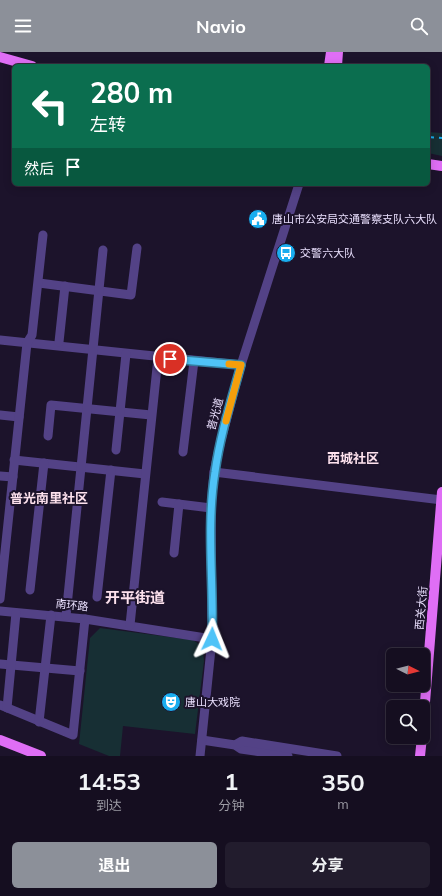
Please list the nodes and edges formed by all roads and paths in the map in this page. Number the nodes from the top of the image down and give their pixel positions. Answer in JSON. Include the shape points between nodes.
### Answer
{"nodes":[{"id":1,"x":331,"y":52,"type":"edge"},
{"id":2,"x":338,"y":52,"type":"edge"},
{"id":3,"x":0,"y":57,"type":"edge"},
{"id":4,"x":25,"y":64,"type":"edge"},
{"id":5,"x":329,"y":64,"type":"edge"},
{"id":6,"x":337,"y":64,"type":"edge"},
{"id":7,"x":430,"y":164,"type":"edge"},
{"id":8,"x":442,"y":166,"type":"edge"},
{"id":9,"x":298,"y":186,"type":"edge"},
{"id":10,"x":43,"y":235,"type":"dead end"},
{"id":11,"x":136,"y":248,"type":"dead end"},
{"id":12,"x":103,"y":250,"type":"dead end"},
{"id":13,"x":39,"y":283,"type":"junction"},
{"id":14,"x":65,"y":286,"type":"junction"},
{"id":15,"x":99,"y":290,"type":"junction"},
{"id":16,"x":0,"y":340,"type":"edge"},
{"id":17,"x":59,"y":342,"type":"dead end"},
{"id":18,"x":27,"y":343,"type":"junction"},
{"id":19,"x":93,"y":350,"type":"junction"},
{"id":20,"x":126,"y":354,"type":"junction"},
{"id":21,"x":158,"y":358,"type":"junction"},
{"id":22,"x":194,"y":361,"type":"junction"},
{"id":23,"x":241,"y":365,"type":"junction"},
{"id":24,"x":87,"y":409,"type":"junction"},
{"id":25,"x":120,"y":412,"type":"junction"},
{"id":26,"x":151,"y":415,"type":"junction"},
{"id":27,"x":0,"y":416,"type":"edge"},
{"id":28,"x":19,"y":417,"type":"junction"},
{"id":29,"x":48,"y":436,"type":"dead end"},
{"id":30,"x":116,"y":450,"type":"dead end"},
{"id":31,"x":183,"y":452,"type":"dead end"},
{"id":32,"x":14,"y":460,"type":"junction"},
{"id":33,"x":44,"y":463,"type":"junction"},
{"id":34,"x":81,"y":467,"type":"junction"},
{"id":35,"x":111,"y":470,"type":"junction"},
{"id":36,"x":214,"y":472,"type":"junction"},
{"id":37,"x":145,"y":474,"type":"junction"},
{"id":38,"x":0,"y":476,"type":"edge"},
{"id":39,"x":13,"y":477,"type":"junction"},
{"id":40,"x":442,"y":497,"type":"edge"},
{"id":41,"x":162,"y":502,"type":"dead end"},
{"id":42,"x":179,"y":504,"type":"junction"},
{"id":43,"x":211,"y":508,"type":"junction"},
{"id":44,"x":174,"y":553,"type":"dead end"},
{"id":45,"x":30,"y":590,"type":"dead end"},
{"id":46,"x":97,"y":597,"type":"dead end"},
{"id":47,"x":0,"y":599,"type":"edge"},
{"id":48,"x":0,"y":611,"type":"edge"},
{"id":49,"x":16,"y":613,"type":"junction"},
{"id":50,"x":51,"y":615,"type":"junction"},
{"id":51,"x":66,"y":616,"type":"junction"},
{"id":52,"x":85,"y":618,"type":"junction"},
{"id":53,"x":130,"y":625,"type":"junction"},
{"id":54,"x":212,"y":639,"type":"junction"},
{"id":55,"x":0,"y":664,"type":"edge"},
{"id":56,"x":11,"y":665,"type":"junction"},
{"id":57,"x":45,"y":668,"type":"junction"},
{"id":58,"x":80,"y":672,"type":"junction"},
{"id":59,"x":425,"y":700,"type":"edge"},
{"id":60,"x":4,"y":707,"type":"edge"},
{"id":61,"x":39,"y":722,"type":"junction"},
{"id":62,"x":0,"y":740,"type":"edge"},
{"id":63,"x":202,"y":740,"type":"junction"},
{"id":64,"x":421,"y":744,"type":"edge"},
{"id":65,"x":235,"y":745,"type":"junction"},
{"id":66,"x":41,"y":756,"type":"edge"},
{"id":67,"x":200,"y":756,"type":"edge"},
{"id":68,"x":288,"y":756,"type":"edge"},
{"id":69,"x":337,"y":756,"type":"edge"},
{"id":70,"x":420,"y":756,"type":"edge"}],
"edges":[{"from":1,"to":5,"type":"main road"},
{"from":2,"to":6,"type":"main road"},
{"from":3,"to":4,"type":"main road"},
{"from":7,"to":8,"type":"main road"},
{"from":9,"to":23,"type":"street","name":"普光道"},
{"from":10,"to":13,"type":"street"},
{"from":11,"to":15,"type":"street","via":[[130,295]]},
{"from":12,"to":15,"type":"street"},
{"from":13,"to":14,"type":"street"},
{"from":13,"to":18,"type":"street","via":[[32,335]]},
{"from":14,"to":15,"type":"street"},
{"from":14,"to":17,"type":"street"},
{"from":15,"to":19,"type":"street"},
{"from":16,"to":18,"type":"street"},
{"from":18,"to":19,"type":"street"},
{"from":18,"to":28,"type":"street"},
{"from":19,"to":20,"type":"street"},
{"from":19,"to":24,"type":"street"},
{"from":20,"to":21,"type":"street"},
{"from":20,"to":25,"type":"street"},
{"from":21,"to":22,"type":"street"},
{"from":21,"to":26,"type":"street"},
{"from":22,"to":23,"type":"street"},
{"from":22,"to":31,"type":"street"},
{"from":23,"to":36,"type":"street","name":"普光道"},
{"from":24,"to":25,"type":"street"},
{"from":24,"to":29,"type":"street","via":[[51,405]]},
{"from":24,"to":34,"type":"street"},
{"from":25,"to":26,"type":"street"},
{"from":25,"to":30,"type":"street"},
{"from":26,"to":37,"type":"street"},
{"from":27,"to":28,"type":"street"},
{"from":28,"to":32,"type":"street"},
{"from":32,"to":33,"type":"street"},
{"from":32,"to":39,"type":"street"},
{"from":33,"to":34,"type":"street"},
{"from":33,"to":45,"type":"street"},
{"from":34,"to":35,"type":"street"},
{"from":34,"to":51,"type":"street"},
{"from":35,"to":37,"type":"street"},
{"from":35,"to":46,"type":"street"},
{"from":36,"to":40,"type":"street"},
{"from":36,"to":43,"type":"street","name":"普光道"},
{"from":37,"to":53,"type":"street"},
{"from":38,"to":39,"type":"street"},
{"from":39,"to":47,"type":"street"},
{"from":40,"to":59,"type":"main road","name":"西关大街"},
{"from":41,"to":42,"type":"street"},
{"from":42,"to":43,"type":"street"},
{"from":42,"to":44,"type":"street"},
{"from":43,"to":54,"type":"street","name":"普光道"},
{"from":48,"to":49,"type":"street","name":"南环路"},
{"from":49,"to":50,"type":"street","name":"南环路"},
{"from":49,"to":56,"type":"street"},
{"from":50,"to":51,"type":"street","name":"南环路"},
{"from":50,"to":57,"type":"street"},
{"from":51,"to":52,"type":"street","name":"南环路"},
{"from":52,"to":53,"type":"street","name":"南环路"},
{"from":52,"to":58,"type":"street"},
{"from":53,"to":54,"type":"street","name":"南环路"},
{"from":54,"to":63,"type":"street","name":"普光道"},
{"from":55,"to":56,"type":"street"},
{"from":56,"to":57,"type":"street"},
{"from":56,"to":60,"type":"street"},
{"from":57,"to":58,"type":"street"},
{"from":57,"to":61,"type":"street"},
{"from":58,"to":61,"type":"street","via":[[73,735]]},
{"from":60,"to":61,"type":"street"},
{"from":62,"to":66,"type":"main road"},
{"from":63,"to":65,"type":"street"},
{"from":63,"to":67,"type":"street","name":"普光道"},
{"from":64,"to":70,"type":"main road"},
{"from":65,"to":68,"type":"street","via":[[241,749]]},
{"from":65,"to":69,"type":"street","via":[[242,741]]}]}
